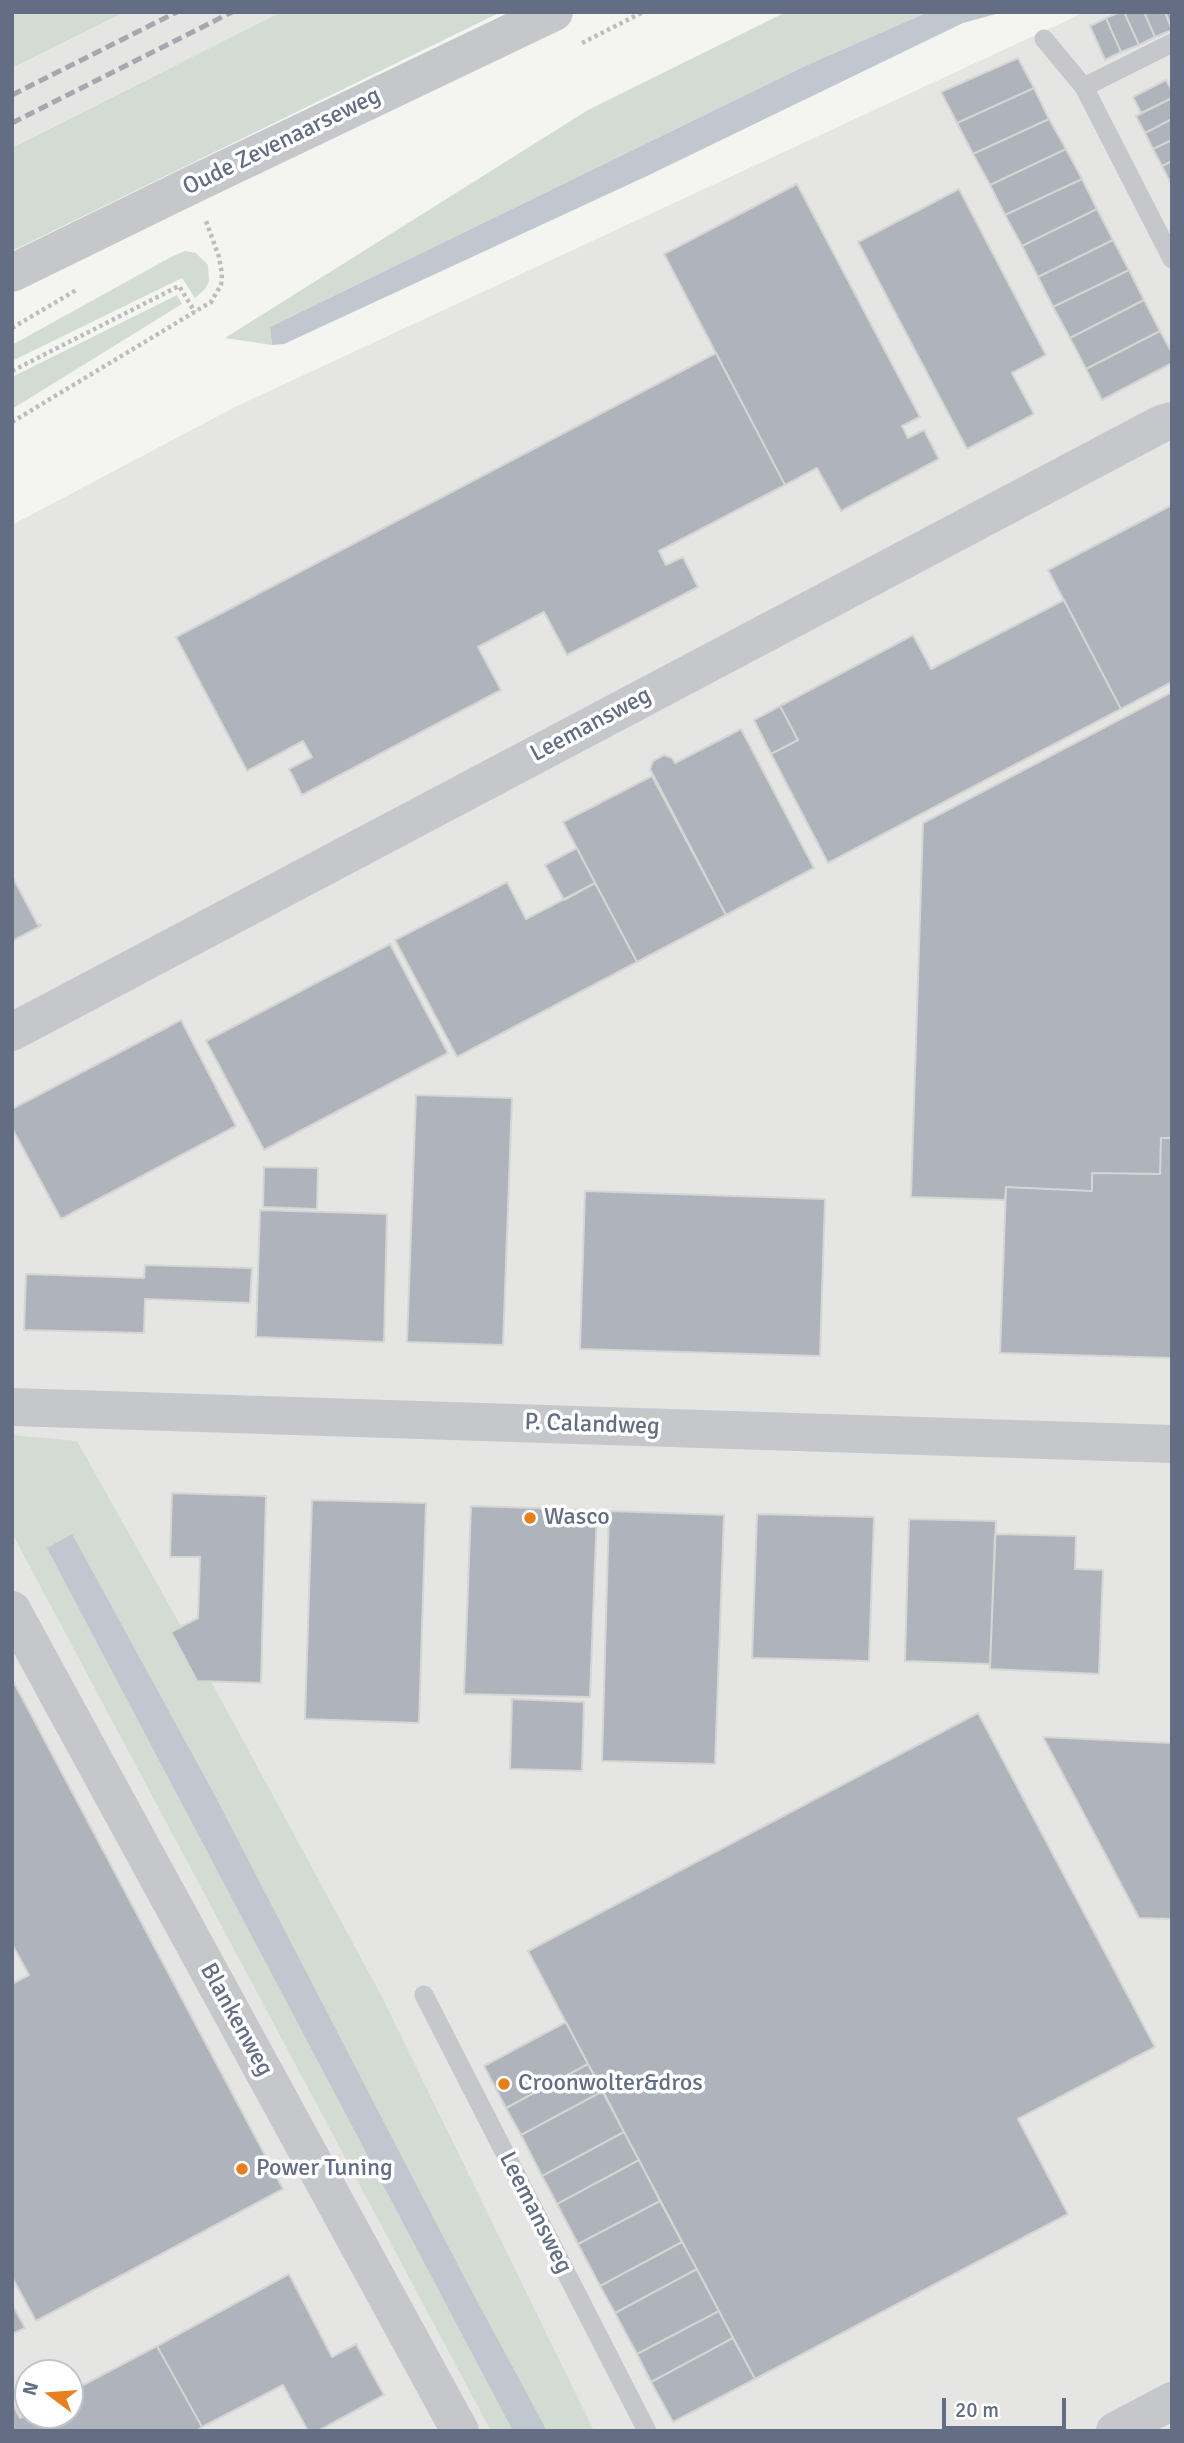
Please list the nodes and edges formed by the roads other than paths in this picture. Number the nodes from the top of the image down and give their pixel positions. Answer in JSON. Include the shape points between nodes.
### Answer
{"nodes":[{"id":1,"x":554,"y":12,"type":"edge"},
{"id":2,"x":1044,"y":39,"type":"dead end"},
{"id":3,"x":1172,"y":43,"type":"edge"},
{"id":4,"x":1084,"y":87,"type":"junction"},
{"id":5,"x":1172,"y":259,"type":"edge"},
{"id":6,"x":12,"y":273,"type":"edge"},
{"id":7,"x":1172,"y":421,"type":"edge"},
{"id":8,"x":12,"y":1032,"type":"edge"},
{"id":9,"x":12,"y":1407,"type":"edge"},
{"id":10,"x":1172,"y":1444,"type":"edge"},
{"id":11,"x":12,"y":1610,"type":"edge"},
{"id":12,"x":424,"y":1995,"type":"dead end"},
{"id":13,"x":1172,"y":2401,"type":"edge"},
{"id":14,"x":460,"y":2431,"type":"edge"},
{"id":15,"x":647,"y":2431,"type":"edge"},
{"id":16,"x":1115,"y":2431,"type":"edge"}],
"edges":[{"from":1,"to":6,"type":"street","name":"Oude Zevenaarseweg"},
{"from":2,"to":4,"type":"lane"},
{"from":3,"to":4,"type":"lane"},
{"from":4,"to":5,"type":"lane"},
{"from":7,"to":8,"type":"street","name":"Leemansweg"},
{"from":9,"to":10,"type":"street","name":"P. Calandweg"},
{"from":11,"to":14,"type":"street","name":"Blankenweg"},
{"from":12,"to":15,"type":"lane","name":"Leemansweg"},
{"from":13,"to":16,"type":"street"}]}
